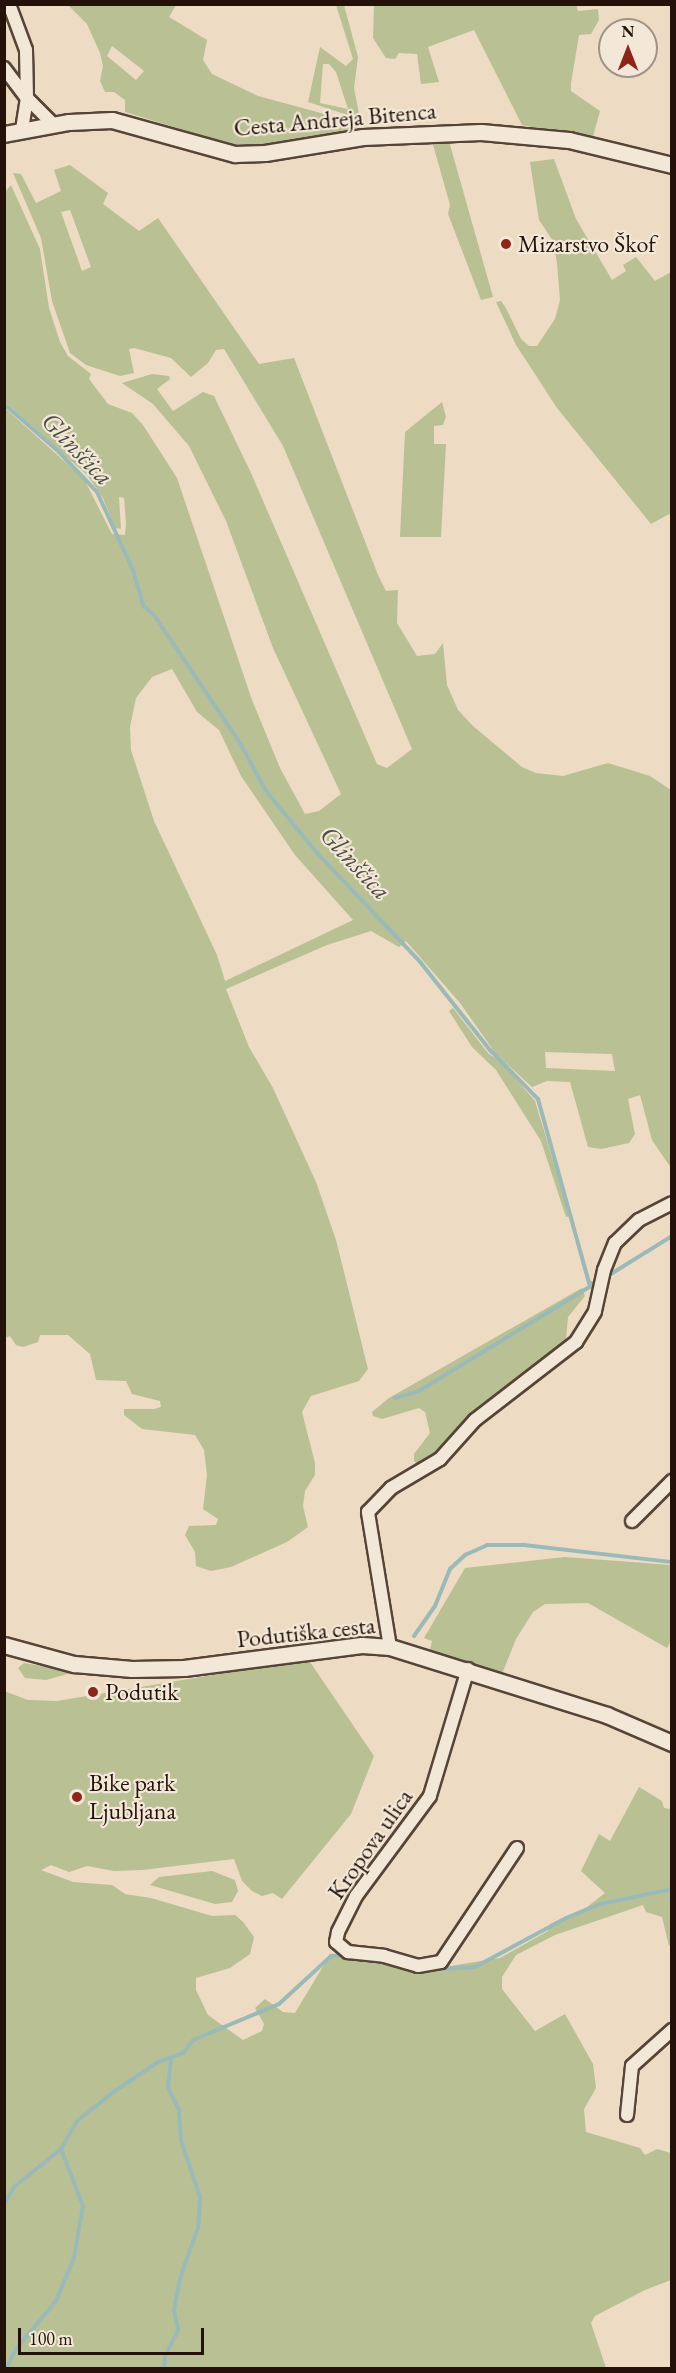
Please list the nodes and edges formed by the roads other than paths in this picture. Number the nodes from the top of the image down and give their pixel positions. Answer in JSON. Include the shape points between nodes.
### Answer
{"nodes":[{"id":1,"x":9,"y":4,"type":"edge"},
{"id":2,"x":4,"y":68,"type":"edge"},
{"id":3,"x":27,"y":98,"type":"junction"},
{"id":4,"x":53,"y":124,"type":"junction"},
{"id":5,"x":22,"y":131,"type":"junction"},
{"id":6,"x":4,"y":134,"type":"edge"},
{"id":7,"x":672,"y":165,"type":"edge"},
{"id":8,"x":672,"y":1203,"type":"edge"},
{"id":9,"x":672,"y":1481,"type":"edge"},
{"id":10,"x":632,"y":1521,"type":"dead end"},
{"id":11,"x":4,"y":1645,"type":"edge"},
{"id":12,"x":390,"y":1647,"type":"junction"},
{"id":13,"x":468,"y":1670,"type":"junction"},
{"id":14,"x":672,"y":1743,"type":"edge"},
{"id":15,"x":517,"y":1848,"type":"dead end"},
{"id":16,"x":672,"y":2030,"type":"edge"},
{"id":17,"x":627,"y":2115,"type":"dead end"}],
"edges":[{"from":1,"to":3,"type":"street","via":[[26,50]]},
{"from":2,"to":3,"type":"street"},
{"from":3,"to":4,"type":"street"},
{"from":3,"to":5,"type":"street"},
{"from":4,"to":5,"type":"street","name":"Cesta Andreja Bitenca"},
{"from":4,"to":7,"type":"street","name":"Cesta Andreja Bitenca","via":[[112,120],[235,154],[411,133],[514,134],[569,140]]},
{"from":5,"to":6,"type":"street","name":"Cesta Andreja Bitenca"},
{"from":8,"to":12,"type":"street","via":[[639,1220],[615,1243],[604,1270],[596,1311],[576,1342],[475,1420],[440,1459],[391,1488],[368,1512]]},
{"from":9,"to":10,"type":"street"},
{"from":11,"to":12,"type":"street","name":"Podutiška cesta","via":[[75,1664],[132,1670],[195,1667],[362,1645]]},
{"from":12,"to":13,"type":"street","name":"Podutiška cesta"},
{"from":13,"to":14,"type":"street","name":"Podutiška cesta","via":[[607,1715]]},
{"from":13,"to":15,"type":"street","name":"Kropova ulica","via":[[430,1796],[356,1896],[336,1942],[348,1952],[384,1956],[418,1966],[441,1962]]},
{"from":16,"to":17,"type":"street","via":[[632,2066]]}]}
